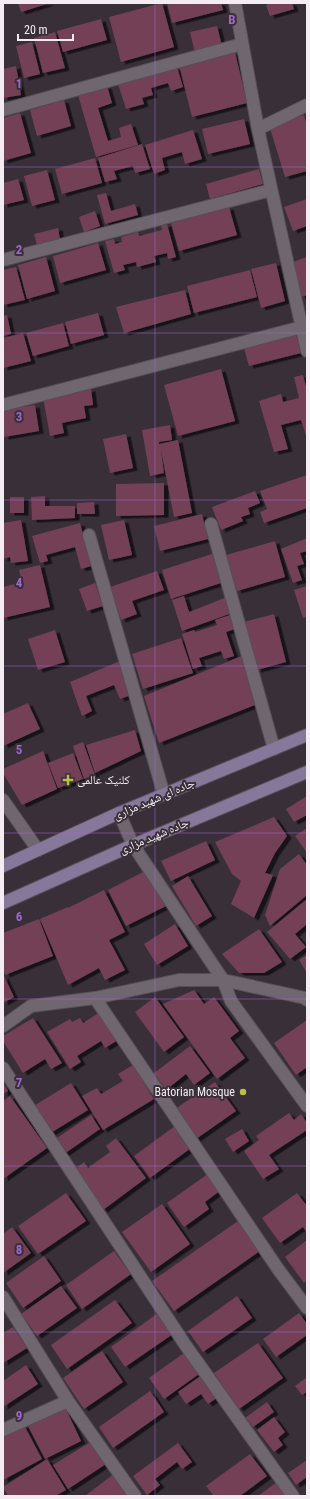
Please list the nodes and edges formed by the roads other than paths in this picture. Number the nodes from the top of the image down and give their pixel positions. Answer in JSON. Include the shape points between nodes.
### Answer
{"nodes":[{"id":1,"x":235,"y":3,"type":"edge"},
{"id":2,"x":242,"y":44,"type":"junction"},
{"id":3,"x":307,"y":105,"type":"edge"},
{"id":4,"x":3,"y":110,"type":"edge"},
{"id":5,"x":258,"y":129,"type":"junction"},
{"id":6,"x":271,"y":190,"type":"junction"},
{"id":7,"x":3,"y":260,"type":"edge"},
{"id":8,"x":302,"y":327,"type":"junction"},
{"id":9,"x":307,"y":351,"type":"edge"},
{"id":10,"x":3,"y":405,"type":"edge"},
{"id":11,"x":211,"y":524,"type":"dead end"},
{"id":12,"x":89,"y":536,"type":"dead end"},
{"id":13,"x":307,"y":735,"type":"edge"},
{"id":14,"x":274,"y":749,"type":"junction"},
{"id":15,"x":307,"y":772,"type":"edge"},
{"id":16,"x":164,"y":795,"type":"junction"},
{"id":17,"x":3,"y":800,"type":"edge"},
{"id":18,"x":119,"y":813,"type":"junction"},
{"id":19,"x":133,"y":845,"type":"junction"},
{"id":20,"x":38,"y":850,"type":"junction"},
{"id":21,"x":3,"y":866,"type":"edge"},
{"id":22,"x":3,"y":903,"type":"edge"},
{"id":23,"x":224,"y":980,"type":"junction"},
{"id":24,"x":95,"y":998,"type":"junction"},
{"id":25,"x":307,"y":1000,"type":"edge"},
{"id":26,"x":3,"y":1026,"type":"edge"},
{"id":27,"x":3,"y":1068,"type":"edge"},
{"id":28,"x":307,"y":1106,"type":"edge"},
{"id":29,"x":3,"y":1297,"type":"edge"},
{"id":30,"x":307,"y":1308,"type":"edge"},
{"id":31,"x":68,"y":1401,"type":"junction"},
{"id":32,"x":3,"y":1430,"type":"edge"},
{"id":33,"x":135,"y":1496,"type":"edge"},
{"id":34,"x":292,"y":1496,"type":"edge"}],
"edges":[{"from":1,"to":2,"type":"street"},
{"from":2,"to":4,"type":"street"},
{"from":2,"to":5,"type":"street"},
{"from":3,"to":5,"type":"street"},
{"from":5,"to":6,"type":"street"},
{"from":6,"to":7,"type":"street"},
{"from":6,"to":8,"type":"street"},
{"from":8,"to":9,"type":"street"},
{"from":8,"to":10,"type":"street"},
{"from":11,"to":14,"type":"street"},
{"from":12,"to":16,"type":"street"},
{"from":13,"to":14,"type":"main road","name":"جاده ای شهید مزاری"},
{"from":14,"to":16,"type":"main road","name":"جاده ای شهید مزاری"},
{"from":15,"to":19,"type":"main road","name":"جاده شهید مزاری"},
{"from":16,"to":18,"type":"main road","name":"جاده ای شهید مزاری"},
{"from":17,"to":20,"type":"street"},
{"from":18,"to":19,"type":"street"},
{"from":18,"to":20,"type":"main road","name":"جاده ای شهید مزاری"},
{"from":19,"to":22,"type":"main road","name":"جاده شهید مزاری"},
{"from":19,"to":23,"type":"street"},
{"from":20,"to":21,"type":"main road","name":"جاده ای شهید مزاری"},
{"from":23,"to":24,"type":"street","via":[[179,980]]},
{"from":23,"to":25,"type":"street"},
{"from":23,"to":28,"type":"street","via":[[232,1001]]},
{"from":24,"to":26,"type":"street","via":[[31,1006]]},
{"from":24,"to":30,"type":"street"},
{"from":27,"to":34,"type":"street","via":[[186,1346]]},
{"from":29,"to":31,"type":"street"},
{"from":31,"to":32,"type":"street"},
{"from":31,"to":33,"type":"street"}]}
